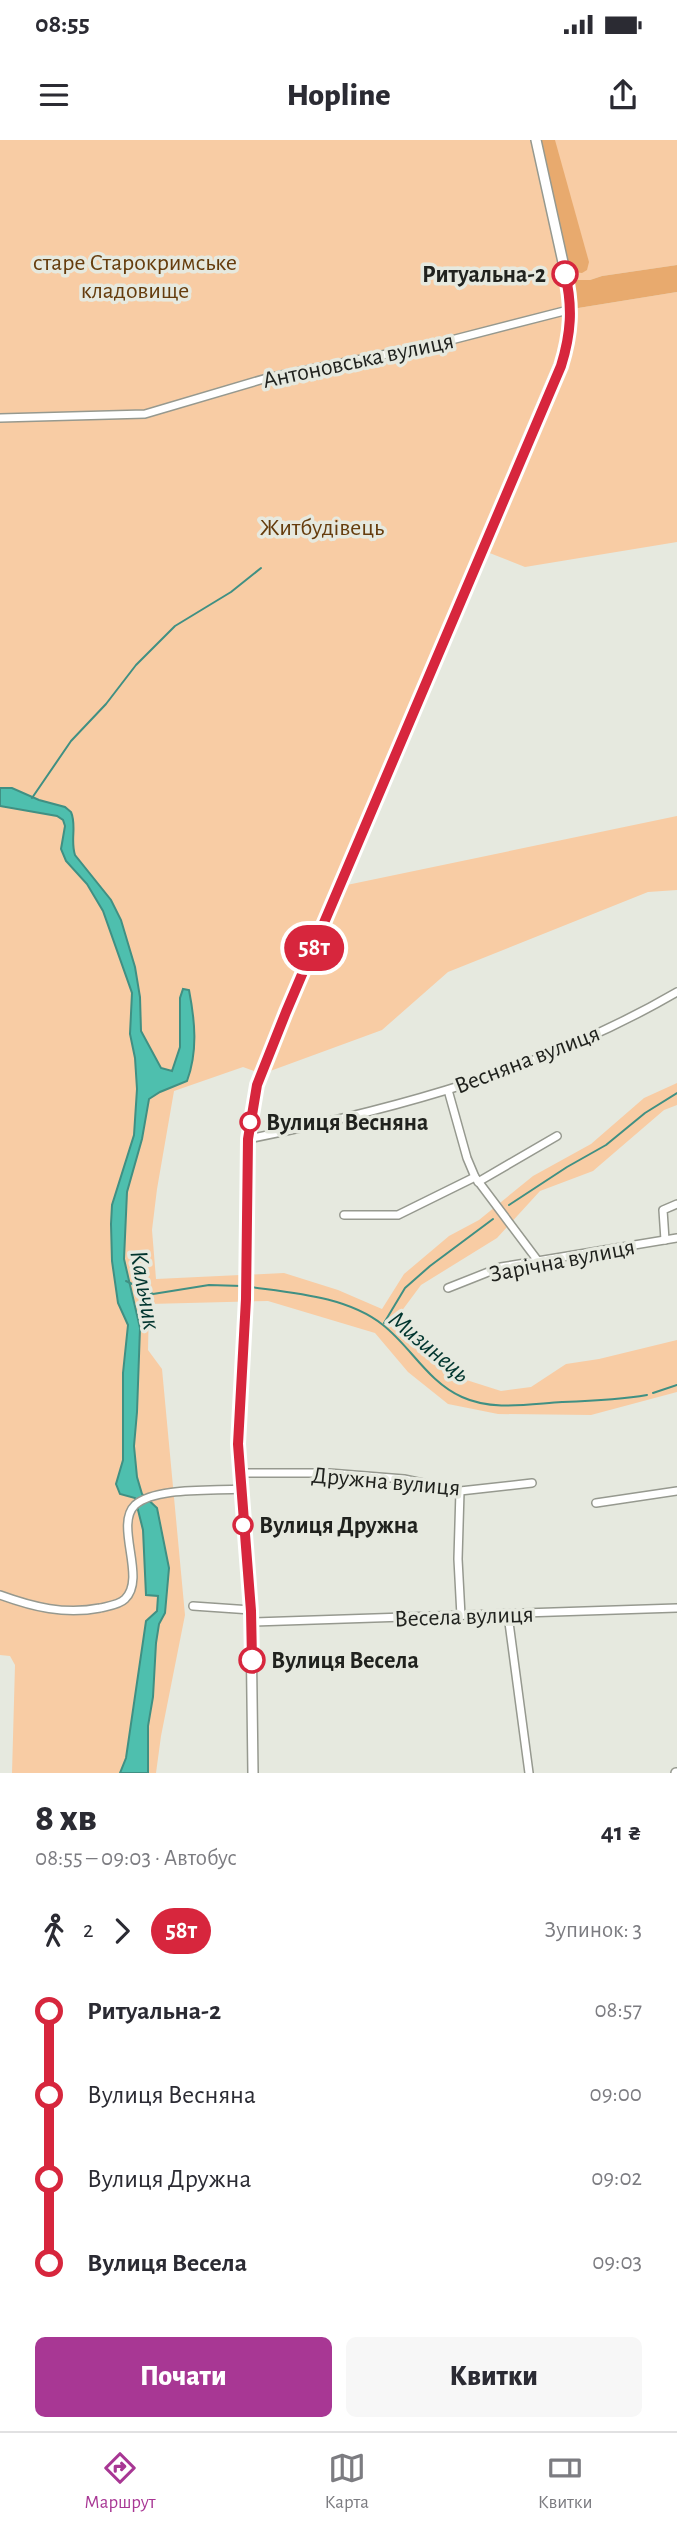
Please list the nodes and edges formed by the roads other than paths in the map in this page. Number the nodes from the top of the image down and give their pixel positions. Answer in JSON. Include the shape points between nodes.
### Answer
{"nodes":[{"id":1,"x":536,"y":140,"type":"edge"},
{"id":2,"x":572,"y":309,"type":"junction"},
{"id":3,"x":0,"y":418,"type":"edge"},
{"id":4,"x":677,"y":992,"type":"edge"},
{"id":5,"x":448,"y":1090,"type":"junction"},
{"id":6,"x":557,"y":1136,"type":"dead end"},
{"id":7,"x":248,"y":1139,"type":"junction"},
{"id":8,"x":477,"y":1180,"type":"junction"},
{"id":9,"x":677,"y":1203,"type":"edge"},
{"id":10,"x":344,"y":1215,"type":"dead end"},
{"id":11,"x":677,"y":1238,"type":"edge"},
{"id":12,"x":665,"y":1240,"type":"junction"},
{"id":13,"x":538,"y":1261,"type":"junction"},
{"id":14,"x":448,"y":1288,"type":"dead end"},
{"id":15,"x":239,"y":1473,"type":"junction"},
{"id":16,"x":532,"y":1483,"type":"dead end"},
{"id":17,"x":240,"y":1489,"type":"junction"},
{"id":18,"x":460,"y":1491,"type":"junction"},
{"id":19,"x":677,"y":1491,"type":"edge"},
{"id":20,"x":596,"y":1503,"type":"dead end"},
{"id":21,"x":0,"y":1595,"type":"edge"},
{"id":22,"x":193,"y":1606,"type":"dead end"},
{"id":23,"x":677,"y":1608,"type":"edge"},
{"id":24,"x":251,"y":1611,"type":"junction"},
{"id":25,"x":508,"y":1615,"type":"junction"},
{"id":26,"x":461,"y":1616,"type":"junction"},
{"id":27,"x":251,"y":1622,"type":"junction"},
{"id":28,"x":253,"y":1773,"type":"edge"},
{"id":29,"x":529,"y":1773,"type":"edge"}],
"edges":[{"from":1,"to":2,"type":"street"},
{"from":2,"to":3,"type":"street","name":"Антоновська вулиця","via":[[432,345],[267,379],[145,414]]},
{"from":2,"to":7,"type":"street","via":[[561,366],[262,1074]]},
{"from":4,"to":5,"type":"street","name":"Весняна вулиця","via":[[590,1036]]},
{"from":5,"to":7,"type":"street","name":"Весняна вулиця","via":[[345,1119]]},
{"from":5,"to":8,"type":"street"},
{"from":6,"to":8,"type":"street"},
{"from":7,"to":15,"type":"street"},
{"from":8,"to":10,"type":"street","via":[[398,1215]]},
{"from":8,"to":13,"type":"street"},
{"from":9,"to":12,"type":"street","via":[[663,1210]]},
{"from":11,"to":12,"type":"street","name":"Зарічна вулиця"},
{"from":12,"to":13,"type":"street","name":"Зарічна вулиця"},
{"from":13,"to":14,"type":"street","name":"Зарічна вулиця","via":[[500,1267]]},
{"from":15,"to":17,"type":"street"},
{"from":15,"to":18,"type":"street","name":"Дружна вулиця","via":[[404,1479]]},
{"from":16,"to":18,"type":"street","name":"Дружна вулиця"},
{"from":17,"to":21,"type":"street","via":[[153,1495],[135,1506],[128,1522],[131,1588],[125,1599],[114,1605],[72,1612]]},
{"from":17,"to":24,"type":"street"},
{"from":18,"to":26,"type":"street"},
{"from":19,"to":20,"type":"street"},
{"from":22,"to":24,"type":"street"},
{"from":23,"to":25,"type":"street","name":"Весела вулиця"},
{"from":24,"to":27,"type":"street"},
{"from":25,"to":26,"type":"street","name":"Весела вулиця"},
{"from":25,"to":29,"type":"street"},
{"from":26,"to":27,"type":"street","name":"Весела вулиця"},
{"from":27,"to":28,"type":"street"}]}
